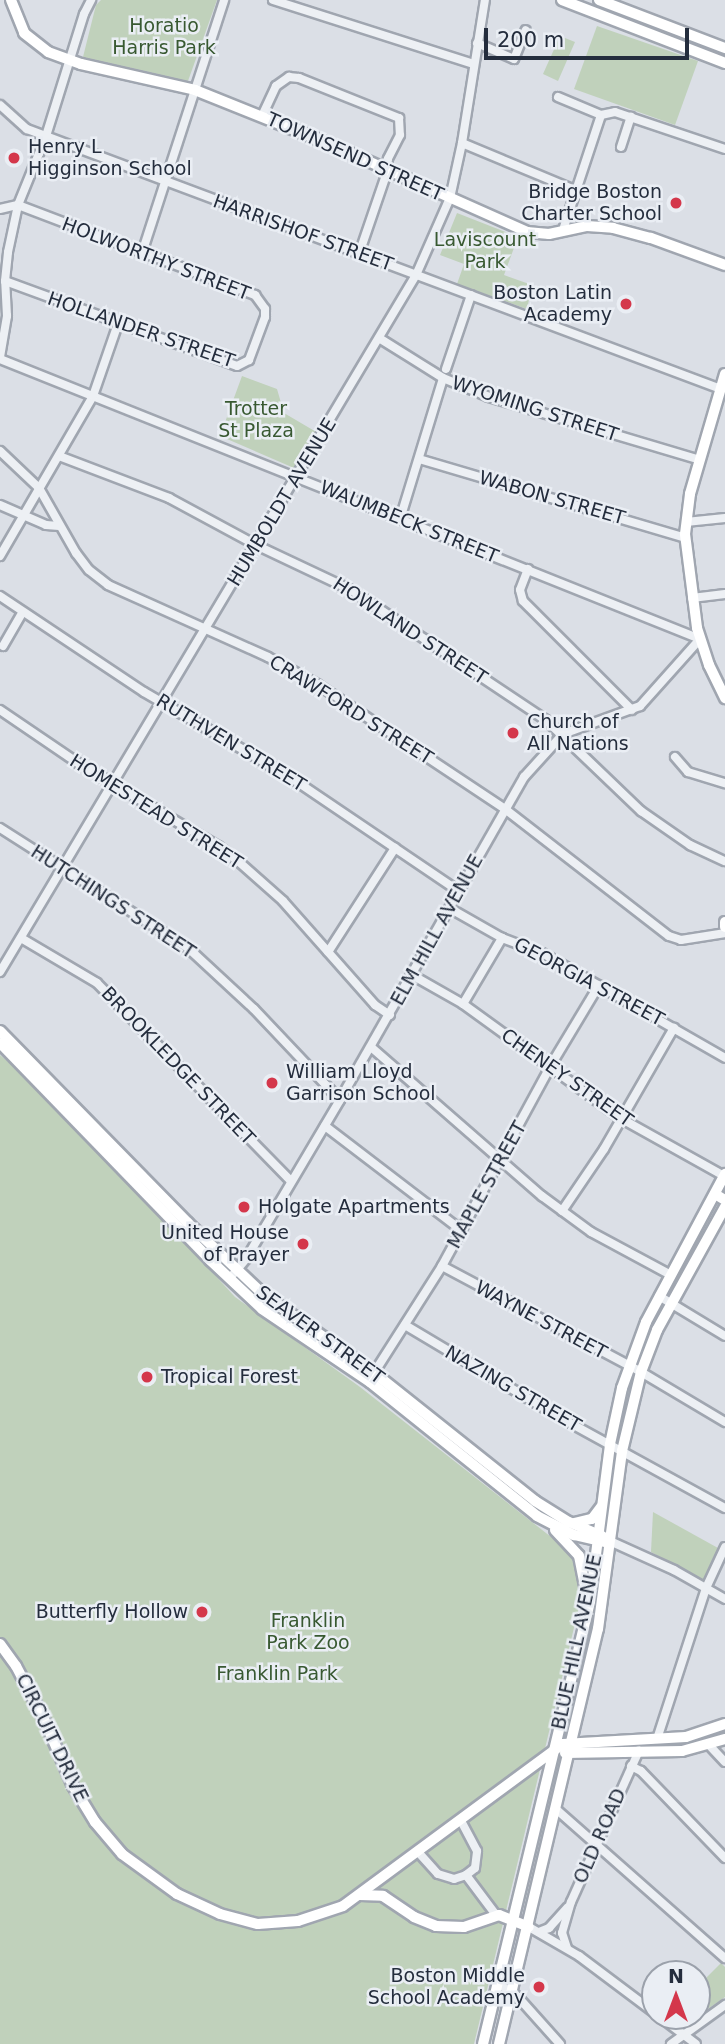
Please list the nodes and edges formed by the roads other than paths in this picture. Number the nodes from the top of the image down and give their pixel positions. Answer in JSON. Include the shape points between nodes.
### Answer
{"nodes":[{"id":1,"x":11,"y":0,"type":"edge"},
{"id":2,"x":91,"y":0,"type":"edge"},
{"id":3,"x":224,"y":0,"type":"edge"},
{"id":4,"x":273,"y":0,"type":"edge"},
{"id":5,"x":485,"y":0,"type":"edge"},
{"id":6,"x":562,"y":0,"type":"edge"},
{"id":7,"x":599,"y":0,"type":"edge"},
{"id":8,"x":526,"y":30,"type":"dead end"},
{"id":9,"x":477,"y":43,"type":"junction"},
{"id":10,"x":725,"y":48,"type":"edge"},
{"id":11,"x":70,"y":60,"type":"junction"},
{"id":12,"x":474,"y":64,"type":"junction"},
{"id":13,"x":725,"y":64,"type":"edge"},
{"id":14,"x":195,"y":90,"type":"junction"},
{"id":15,"x":558,"y":97,"type":"dead end"},
{"id":16,"x":0,"y":104,"type":"edge"},
{"id":17,"x":601,"y":114,"type":"junction"},
{"id":18,"x":262,"y":116,"type":"junction"},
{"id":19,"x":631,"y":117,"type":"junction"},
{"id":20,"x":46,"y":136,"type":"junction"},
{"id":21,"x":462,"y":143,"type":"junction"},
{"id":22,"x":621,"y":147,"type":"dead end"},
{"id":23,"x":725,"y":149,"type":"edge"},
{"id":24,"x":386,"y":169,"type":"junction"},
{"id":25,"x":165,"y":181,"type":"junction"},
{"id":26,"x":575,"y":190,"type":"junction"},
{"id":27,"x":450,"y":198,"type":"junction"},
{"id":28,"x":18,"y":205,"type":"junction"},
{"id":29,"x":0,"y":209,"type":"edge"},
{"id":30,"x":563,"y":230,"type":"junction"},
{"id":31,"x":142,"y":253,"type":"junction"},
{"id":32,"x":359,"y":254,"type":"junction"},
{"id":33,"x":725,"y":265,"type":"edge"},
{"id":34,"x":416,"y":275,"type":"junction"},
{"id":35,"x":5,"y":281,"type":"junction"},
{"id":36,"x":471,"y":295,"type":"junction"},
{"id":37,"x":118,"y":324,"type":"junction"},
{"id":38,"x":258,"y":334,"type":"joint"},
{"id":39,"x":379,"y":338,"type":"junction"},
{"id":40,"x":0,"y":358,"type":"edge"},
{"id":41,"x":444,"y":374,"type":"junction"},
{"id":42,"x":725,"y":374,"type":"edge"},
{"id":43,"x":721,"y":394,"type":"edge"},
{"id":44,"x":93,"y":396,"type":"junction"},
{"id":45,"x":0,"y":451,"type":"edge"},
{"id":46,"x":59,"y":456,"type":"junction"},
{"id":47,"x":419,"y":459,"type":"junction"},
{"id":48,"x":700,"y":460,"type":"junction"},
{"id":49,"x":296,"y":477,"type":"junction"},
{"id":50,"x":39,"y":488,"type":"junction"},
{"id":51,"x":0,"y":505,"type":"edge"},
{"id":52,"x":22,"y":515,"type":"junction"},
{"id":53,"x":725,"y":518,"type":"edge"},
{"id":54,"x":400,"y":519,"type":"junction"},
{"id":55,"x":685,"y":522,"type":"junction"},
{"id":56,"x":59,"y":526,"type":"junction"},
{"id":57,"x":685,"y":538,"type":"junction"},
{"id":58,"x":256,"y":545,"type":"junction"},
{"id":59,"x":0,"y":555,"type":"edge"},
{"id":60,"x":528,"y":569,"type":"junction"},
{"id":61,"x":725,"y":594,"type":"edge"},
{"id":62,"x":0,"y":596,"type":"edge"},
{"id":63,"x":692,"y":598,"type":"junction"},
{"id":64,"x":23,"y":612,"type":"junction"},
{"id":65,"x":205,"y":629,"type":"junction"},
{"id":66,"x":700,"y":639,"type":"junction"},
{"id":67,"x":3,"y":646,"type":"dead end"},
{"id":68,"x":722,"y":683,"type":"edge"},
{"id":69,"x":725,"y":698,"type":"edge"},
{"id":70,"x":161,"y":702,"type":"junction"},
{"id":71,"x":0,"y":710,"type":"edge"},
{"id":72,"x":632,"y":710,"type":"junction"},
{"id":73,"x":563,"y":734,"type":"junction"},
{"id":74,"x":675,"y":758,"type":"dead end"},
{"id":75,"x":725,"y":783,"type":"edge"},
{"id":76,"x":112,"y":785,"type":"junction"},
{"id":77,"x":505,"y":809,"type":"junction"},
{"id":78,"x":0,"y":828,"type":"edge"},
{"id":79,"x":395,"y":848,"type":"junction"},
{"id":80,"x":725,"y":861,"type":"edge"},
{"id":81,"x":62,"y":870,"type":"junction"},
{"id":82,"x":460,"y":892,"type":"junction"},
{"id":83,"x":451,"y":909,"type":"junction"},
{"id":84,"x":725,"y":933,"type":"edge"},
{"id":85,"x":502,"y":937,"type":"junction"},
{"id":86,"x":21,"y":938,"type":"junction"},
{"id":87,"x":328,"y":952,"type":"junction"},
{"id":88,"x":0,"y":972,"type":"edge"},
{"id":89,"x":412,"y":975,"type":"junction"},
{"id":90,"x":599,"y":985,"type":"junction"},
{"id":91,"x":463,"y":1004,"type":"junction"},
{"id":92,"x":390,"y":1015,"type":"junction"},
{"id":93,"x":674,"y":1028,"type":"junction"},
{"id":94,"x":0,"y":1031,"type":"edge"},
{"id":95,"x":0,"y":1043,"type":"edge"},
{"id":96,"x":371,"y":1047,"type":"junction"},
{"id":97,"x":725,"y":1058,"type":"edge"},
{"id":98,"x":551,"y":1067,"type":"junction"},
{"id":99,"x":340,"y":1100,"type":"junction"},
{"id":100,"x":622,"y":1119,"type":"junction"},
{"id":101,"x":325,"y":1126,"type":"junction"},
{"id":102,"x":500,"y":1158,"type":"junction"},
{"id":103,"x":724,"y":1180,"type":"edge"},
{"id":104,"x":291,"y":1181,"type":"junction"},
{"id":105,"x":715,"y":1194,"type":"junction"},
{"id":106,"x":725,"y":1200,"type":"edge"},
{"id":107,"x":725,"y":1208,"type":"edge"},
{"id":108,"x":562,"y":1210,"type":"junction"},
{"id":109,"x":461,"y":1230,"type":"junction"},
{"id":110,"x":442,"y":1266,"type":"junction"},
{"id":111,"x":237,"y":1271,"type":"junction"},
{"id":112,"x":671,"y":1275,"type":"junction"},
{"id":113,"x":229,"y":1279,"type":"junction"},
{"id":114,"x":659,"y":1296,"type":"junction"},
{"id":115,"x":671,"y":1303,"type":"junction"},
{"id":116,"x":405,"y":1325,"type":"junction"},
{"id":117,"x":725,"y":1336,"type":"edge"},
{"id":118,"x":628,"y":1366,"type":"junction"},
{"id":119,"x":641,"y":1373,"type":"junction"},
{"id":120,"x":372,"y":1377,"type":"junction"},
{"id":121,"x":725,"y":1422,"type":"edge"},
{"id":122,"x":610,"y":1444,"type":"junction"},
{"id":123,"x":622,"y":1451,"type":"junction"},
{"id":124,"x":602,"y":1503,"type":"junction"},
{"id":125,"x":725,"y":1508,"type":"edge"},
{"id":126,"x":537,"y":1516,"type":"junction"},
{"id":127,"x":569,"y":1522,"type":"junction"},
{"id":128,"x":599,"y":1538,"type":"junction"},
{"id":129,"x":612,"y":1542,"type":"junction"},
{"id":130,"x":725,"y":1547,"type":"edge"},
{"id":131,"x":706,"y":1588,"type":"junction"},
{"id":132,"x":725,"y":1599,"type":"edge"},
{"id":133,"x":586,"y":1617,"type":"junction"},
{"id":134,"x":0,"y":1644,"type":"edge"},
{"id":135,"x":725,"y":1724,"type":"edge"},
{"id":136,"x":657,"y":1739,"type":"junction"},
{"id":137,"x":725,"y":1739,"type":"edge"},
{"id":138,"x":573,"y":1741,"type":"junction"},
{"id":139,"x":709,"y":1745,"type":"junction"},
{"id":140,"x":555,"y":1749,"type":"junction"},
{"id":141,"x":639,"y":1751,"type":"junction"},
{"id":142,"x":570,"y":1754,"type":"junction"},
{"id":143,"x":725,"y":1762,"type":"edge"},
{"id":144,"x":630,"y":1768,"type":"junction"},
{"id":145,"x":557,"y":1810,"type":"junction"},
{"id":146,"x":461,"y":1821,"type":"junction"},
{"id":147,"x":596,"y":1844,"type":"junction"},
{"id":148,"x":419,"y":1853,"type":"junction"},
{"id":149,"x":725,"y":1857,"type":"edge"},
{"id":150,"x":396,"y":1869,"type":"junction"},
{"id":151,"x":467,"y":1875,"type":"junction"},
{"id":152,"x":356,"y":1897,"type":"junction"},
{"id":153,"x":572,"y":1902,"type":"junction"},
{"id":154,"x":396,"y":1904,"type":"junction"},
{"id":155,"x":496,"y":1915,"type":"junction"},
{"id":156,"x":514,"y":1919,"type":"junction"},
{"id":157,"x":534,"y":1930,"type":"junction"},
{"id":158,"x":567,"y":1948,"type":"junction"},
{"id":159,"x":725,"y":1958,"type":"edge"},
{"id":160,"x":499,"y":1984,"type":"junction"},
{"id":161,"x":512,"y":1992,"type":"junction"},
{"id":162,"x":641,"y":2003,"type":"edge"},
{"id":163,"x":725,"y":2006,"type":"edge"},
{"id":164,"x":677,"y":2030,"type":"edge"},
{"id":165,"x":684,"y":2035,"type":"junction"},
{"id":166,"x":483,"y":2044,"type":"edge"},
{"id":167,"x":499,"y":2044,"type":"edge"},
{"id":168,"x":560,"y":2044,"type":"edge"},
{"id":169,"x":671,"y":2044,"type":"edge"},
{"id":170,"x":696,"y":2044,"type":"edge"}],
"edges":[{"from":1,"to":11,"type":"main road","name":"TOWNSEND STREET","via":[[24,33],[40,47]]},
{"from":2,"to":11,"type":"street"},
{"from":3,"to":14,"type":"street"},
{"from":4,"to":12,"type":"street"},
{"from":5,"to":9,"type":"street","name":"HUMBOLDT AVENUE"},
{"from":6,"to":13,"type":"main road"},
{"from":7,"to":10,"type":"main road"},
{"from":8,"to":9,"type":"street","via":[[514,59]]},
{"from":9,"to":12,"type":"street","name":"HUMBOLDT AVENUE"},
{"from":11,"to":14,"type":"main road","name":"TOWNSEND STREET"},
{"from":11,"to":20,"type":"street"},
{"from":12,"to":21,"type":"street","name":"HUMBOLDT AVENUE"},
{"from":14,"to":18,"type":"main road","name":"TOWNSEND STREET"},
{"from":14,"to":25,"type":"street"},
{"from":15,"to":17,"type":"street"},
{"from":16,"to":20,"type":"street","name":"HARRISHOF STREET","via":[[18,122]]},
{"from":17,"to":19,"type":"street","via":[[611,111]]},
{"from":17,"to":26,"type":"street"},
{"from":18,"to":24,"type":"main road","name":"TOWNSEND STREET"},
{"from":18,"to":24,"type":"street","via":[[276,86],[289,77],[394,114],[402,126]]},
{"from":19,"to":22,"type":"street"},
{"from":19,"to":23,"type":"street"},
{"from":20,"to":25,"type":"street","name":"HARRISHOF STREET"},
{"from":20,"to":28,"type":"street"},
{"from":21,"to":26,"type":"street"},
{"from":21,"to":27,"type":"street","name":"HUMBOLDT AVENUE"},
{"from":24,"to":27,"type":"main road","name":"TOWNSEND STREET"},
{"from":24,"to":32,"type":"street"},
{"from":25,"to":31,"type":"street"},
{"from":25,"to":32,"type":"street","name":"HARRISHOF STREET"},
{"from":26,"to":30,"type":"street"},
{"from":27,"to":30,"type":"main road","name":"TOWNSEND STREET","via":[[527,232]]},
{"from":27,"to":34,"type":"street","name":"HUMBOLDT AVENUE"},
{"from":28,"to":29,"type":"street"},
{"from":28,"to":31,"type":"street","name":"HOLWORTHY STREET"},
{"from":28,"to":35,"type":"street"},
{"from":30,"to":33,"type":"main road","name":"TOWNSEND STREET","via":[[620,229]]},
{"from":31,"to":38,"type":"street","name":"HOLWORTHY STREET","via":[[255,295],[265,309]]},
{"from":32,"to":34,"type":"street","name":"HARRISHOF STREET"},
{"from":34,"to":36,"type":"street","name":"HARRISHOF STREET"},
{"from":34,"to":39,"type":"street","name":"HUMBOLDT AVENUE"},
{"from":35,"to":37,"type":"street","name":"HOLLANDER STREET"},
{"from":35,"to":40,"type":"street","via":[[7,316]]},
{"from":36,"to":41,"type":"street"},
{"from":36,"to":43,"type":"street","name":"HARRISHOF STREET"},
{"from":37,"to":38,"type":"street","name":"HOLLANDER STREET","via":[[237,366],[248,360]]},
{"from":37,"to":44,"type":"street"},
{"from":39,"to":41,"type":"street","name":"WYOMING STREET"},
{"from":39,"to":49,"type":"street","name":"HUMBOLDT AVENUE"},
{"from":40,"to":44,"type":"street","name":"WAUMBECK STREET"},
{"from":41,"to":47,"type":"street"},
{"from":41,"to":48,"type":"street","name":"WYOMING STREET","via":[[518,407]]},
{"from":42,"to":43,"type":"main road"},
{"from":43,"to":48,"type":"main road"},
{"from":44,"to":46,"type":"street"},
{"from":44,"to":49,"type":"street","name":"WAUMBECK STREET"},
{"from":45,"to":50,"type":"street","name":"CRAWFORD STREET"},
{"from":46,"to":50,"type":"street"},
{"from":46,"to":58,"type":"street","name":"HOWLAND STREET","via":[[169,498]]},
{"from":47,"to":54,"type":"street"},
{"from":47,"to":57,"type":"street","name":"WABON STREET"},
{"from":48,"to":55,"type":"main road"},
{"from":49,"to":54,"type":"street","name":"WAUMBECK STREET"},
{"from":49,"to":58,"type":"street","name":"HUMBOLDT AVENUE"},
{"from":50,"to":52,"type":"street"},
{"from":50,"to":56,"type":"street","name":"CRAWFORD STREET"},
{"from":51,"to":52,"type":"street"},
{"from":52,"to":56,"type":"street"},
{"from":52,"to":59,"type":"street"},
{"from":53,"to":55,"type":"street"},
{"from":54,"to":60,"type":"street","name":"WAUMBECK STREET"},
{"from":55,"to":57,"type":"main road"},
{"from":56,"to":65,"type":"street","name":"CRAWFORD STREET","via":[[97,578]]},
{"from":57,"to":63,"type":"main road"},
{"from":58,"to":65,"type":"street","name":"HUMBOLDT AVENUE"},
{"from":58,"to":73,"type":"street","name":"HOWLAND STREET","via":[[351,590]]},
{"from":60,"to":66,"type":"street","name":"WAUMBECK STREET"},
{"from":60,"to":72,"type":"street","via":[[520,590],[523,601]]},
{"from":61,"to":63,"type":"street"},
{"from":62,"to":64,"type":"street","name":"RUTHVEN STREET"},
{"from":63,"to":66,"type":"main road"},
{"from":64,"to":67,"type":"street"},
{"from":64,"to":70,"type":"street","name":"RUTHVEN STREET"},
{"from":65,"to":70,"type":"street","name":"HUMBOLDT AVENUE"},
{"from":65,"to":77,"type":"street","name":"CRAWFORD STREET","via":[[297,672]]},
{"from":66,"to":68,"type":"main road"},
{"from":66,"to":72,"type":"street","name":"ELM HILL AVENUE"},
{"from":68,"to":69,"type":"main road"},
{"from":70,"to":76,"type":"street","name":"HUMBOLDT AVENUE"},
{"from":70,"to":79,"type":"street","name":"RUTHVEN STREET","via":[[290,776]]},
{"from":71,"to":76,"type":"street","name":"HOMESTEAD STREET"},
{"from":72,"to":73,"type":"street","name":"ELM HILL AVENUE"},
{"from":73,"to":77,"type":"street","name":"ELM HILL AVENUE","via":[[536,761]]},
{"from":73,"to":80,"type":"street","name":"HOWLAND STREET","via":[[640,811],[690,845]]},
{"from":74,"to":75,"type":"street","via":[[688,772]]},
{"from":76,"to":81,"type":"street","name":"HUMBOLDT AVENUE"},
{"from":76,"to":87,"type":"street","name":"HOMESTEAD STREET","via":[[238,861],[283,901]]},
{"from":77,"to":82,"type":"street","name":"ELM HILL AVENUE"},
{"from":77,"to":84,"type":"street","name":"CRAWFORD STREET","via":[[669,936],[681,940]]},
{"from":78,"to":81,"type":"street","name":"HUTCHINGS STREET"},
{"from":79,"to":82,"type":"street","name":"RUTHVEN STREET"},
{"from":79,"to":87,"type":"street"},
{"from":81,"to":86,"type":"street","name":"HUMBOLDT AVENUE"},
{"from":81,"to":99,"type":"street","name":"HUTCHINGS STREET","via":[[187,947],[254,1009]]},
{"from":82,"to":83,"type":"street","name":"ELM HILL AVENUE"},
{"from":83,"to":85,"type":"street","name":"GEORGIA STREET"},
{"from":83,"to":89,"type":"street","name":"ELM HILL AVENUE"},
{"from":85,"to":90,"type":"street","name":"GEORGIA STREET"},
{"from":85,"to":91,"type":"street"},
{"from":86,"to":88,"type":"street","name":"HUMBOLDT AVENUE"},
{"from":86,"to":104,"type":"street","name":"BROOKLEDGE STREET","via":[[97,983]]},
{"from":87,"to":92,"type":"street","name":"HOMESTEAD STREET","via":[[375,1005]]},
{"from":89,"to":91,"type":"street","name":"CHENEY STREET"},
{"from":89,"to":92,"type":"street","name":"ELM HILL AVENUE"},
{"from":90,"to":93,"type":"street","name":"GEORGIA STREET"},
{"from":90,"to":98,"type":"street","name":"MAPLE STREET"},
{"from":91,"to":98,"type":"street","name":"CHENEY STREET"},
{"from":92,"to":96,"type":"street","name":"ELM HILL AVENUE"},
{"from":93,"to":97,"type":"street","name":"GEORGIA STREET"},
{"from":93,"to":100,"type":"street"},
{"from":94,"to":111,"type":"main road","name":"SEAVER STREET"},
{"from":95,"to":113,"type":"main road","name":"SEAVER STREET"},
{"from":96,"to":99,"type":"street","name":"ELM HILL AVENUE"},
{"from":96,"to":102,"type":"street"},
{"from":98,"to":100,"type":"street","name":"CHENEY STREET"},
{"from":98,"to":102,"type":"street","name":"MAPLE STREET"},
{"from":99,"to":101,"type":"street","name":"ELM HILL AVENUE"},
{"from":100,"to":103,"type":"street","name":"CHENEY STREET"},
{"from":100,"to":108,"type":"street"},
{"from":101,"to":104,"type":"street","name":"ELM HILL AVENUE"},
{"from":101,"to":109,"type":"street"},
{"from":102,"to":108,"type":"street"},
{"from":102,"to":109,"type":"street","name":"MAPLE STREET"},
{"from":103,"to":105,"type":"main road","name":"BLUE HILL AVENUE"},
{"from":104,"to":111,"type":"street","name":"ELM HILL AVENUE"},
{"from":105,"to":106,"type":"main road"},
{"from":105,"to":112,"type":"main road","name":"BLUE HILL AVENUE"},
{"from":107,"to":115,"type":"main road","name":"BLUE HILL AVENUE"},
{"from":108,"to":112,"type":"street","via":[[591,1232]]},
{"from":109,"to":110,"type":"street","name":"MAPLE STREET"},
{"from":110,"to":116,"type":"street","name":"MAPLE STREET"},
{"from":110,"to":118,"type":"street","name":"WAYNE STREET"},
{"from":111,"to":113,"type":"street","name":"ELM HILL AVENUE"},
{"from":111,"to":120,"type":"main road","name":"SEAVER STREET"},
{"from":112,"to":114,"type":"main road","name":"BLUE HILL AVENUE"},
{"from":113,"to":120,"type":"main road","name":"SEAVER STREET","via":[[262,1309]]},
{"from":114,"to":115,"type":"street"},
{"from":114,"to":118,"type":"main road","name":"BLUE HILL AVENUE"},
{"from":115,"to":117,"type":"street"},
{"from":115,"to":119,"type":"main road","name":"BLUE HILL AVENUE"},
{"from":116,"to":120,"type":"street","name":"MAPLE STREET"},
{"from":116,"to":122,"type":"street","name":"NAZING STREET"},
{"from":118,"to":119,"type":"street","name":"WAYNE STREET"},
{"from":118,"to":122,"type":"main road","name":"BLUE HILL AVENUE"},
{"from":119,"to":121,"type":"street","name":"WAYNE STREET"},
{"from":119,"to":123,"type":"main road","name":"BLUE HILL AVENUE"},
{"from":120,"to":126,"type":"main road","name":"SEAVER STREET"},
{"from":120,"to":127,"type":"main road","name":"SEAVER STREET"},
{"from":122,"to":123,"type":"street","name":"NAZING STREET"},
{"from":122,"to":124,"type":"main road","name":"BLUE HILL AVENUE"},
{"from":123,"to":125,"type":"street","name":"NAZING STREET"},
{"from":123,"to":129,"type":"main road","name":"BLUE HILL AVENUE"},
{"from":124,"to":127,"type":"main road","via":[[592,1520]]},
{"from":124,"to":128,"type":"main road","name":"BLUE HILL AVENUE"},
{"from":126,"to":128,"type":"main road","name":"SEAVER STREET","via":[[574,1535]]},
{"from":126,"to":133,"type":"main road","via":[[579,1556],[586,1586]]},
{"from":127,"to":128,"type":"main road","name":"SEAVER STREET"},
{"from":128,"to":129,"type":"main road","name":"SEAVER STREET"},
{"from":128,"to":133,"type":"main road","name":"BLUE HILL AVENUE"},
{"from":129,"to":131,"type":"street","name":"SEAVER STREET"},
{"from":129,"to":138,"type":"main road","name":"BLUE HILL AVENUE","via":[[602,1612]]},
{"from":130,"to":131,"type":"street"},
{"from":131,"to":132,"type":"street","name":"SEAVER STREET"},
{"from":131,"to":136,"type":"street"},
{"from":133,"to":140,"type":"main road","name":"BLUE HILL AVENUE"},
{"from":134,"to":152,"type":"main road","name":"CIRCUIT DRIVE","via":[[44,1719],[87,1810],[122,1854],[150,1878],[210,1910],[258,1924],[315,1917]]},
{"from":135,"to":136,"type":"main road","via":[[700,1734]]},
{"from":136,"to":138,"type":"main road"},
{"from":137,"to":139,"type":"main road"},
{"from":138,"to":140,"type":"main road","name":"CIRCUIT DRIVE"},
{"from":138,"to":142,"type":"main road","name":"BLUE HILL AVENUE"},
{"from":139,"to":141,"type":"main road","via":[[682,1751]]},
{"from":139,"to":143,"type":"street"},
{"from":140,"to":142,"type":"main road"},
{"from":140,"to":146,"type":"main road","name":"CIRCUIT DRIVE"},
{"from":140,"to":156,"type":"main road","name":"BLUE HILL AVENUE"},
{"from":141,"to":142,"type":"main road"},
{"from":141,"to":144,"type":"street","name":"OLD ROAD"},
{"from":142,"to":145,"type":"main road","name":"BLUE HILL AVENUE"},
{"from":144,"to":147,"type":"street","name":"OLD ROAD"},
{"from":144,"to":149,"type":"street","via":[[641,1771]]},
{"from":145,"to":147,"type":"street"},
{"from":145,"to":157,"type":"main road","name":"BLUE HILL AVENUE"},
{"from":146,"to":148,"type":"main road","name":"CIRCUIT DRIVE"},
{"from":146,"to":151,"type":"street","via":[[477,1850],[475,1868]]},
{"from":147,"to":153,"type":"street","name":"OLD ROAD"},
{"from":147,"to":159,"type":"street"},
{"from":148,"to":150,"type":"main road","name":"CIRCUIT DRIVE"},
{"from":148,"to":151,"type":"street","via":[[444,1877]]},
{"from":150,"to":152,"type":"main road","name":"CIRCUIT DRIVE"},
{"from":150,"to":154,"type":"main road","via":[[385,1885]]},
{"from":151,"to":155,"type":"street"},
{"from":152,"to":154,"type":"main road","via":[[375,1893]]},
{"from":153,"to":157,"type":"street","name":"OLD ROAD","via":[[550,1928]]},
{"from":153,"to":158,"type":"street","name":"OLD ROAD","via":[[562,1933]]},
{"from":154,"to":155,"type":"main road","via":[[419,1920],[447,1927],[470,1925]]},
{"from":155,"to":156,"type":"main road"},
{"from":156,"to":157,"type":"main road"},
{"from":156,"to":160,"type":"main road","name":"BLUE HILL AVENUE"},
{"from":157,"to":158,"type":"street"},
{"from":157,"to":161,"type":"main road","name":"BLUE HILL AVENUE"},
{"from":158,"to":162,"type":"street"},
{"from":160,"to":161,"type":"street"},
{"from":160,"to":166,"type":"main road","name":"BLUE HILL AVENUE"},
{"from":161,"to":167,"type":"main road","name":"BLUE HILL AVENUE"},
{"from":161,"to":168,"type":"street"},
{"from":163,"to":165,"type":"street"},
{"from":164,"to":165,"type":"street"},
{"from":165,"to":169,"type":"street"},
{"from":165,"to":170,"type":"street"}]}
